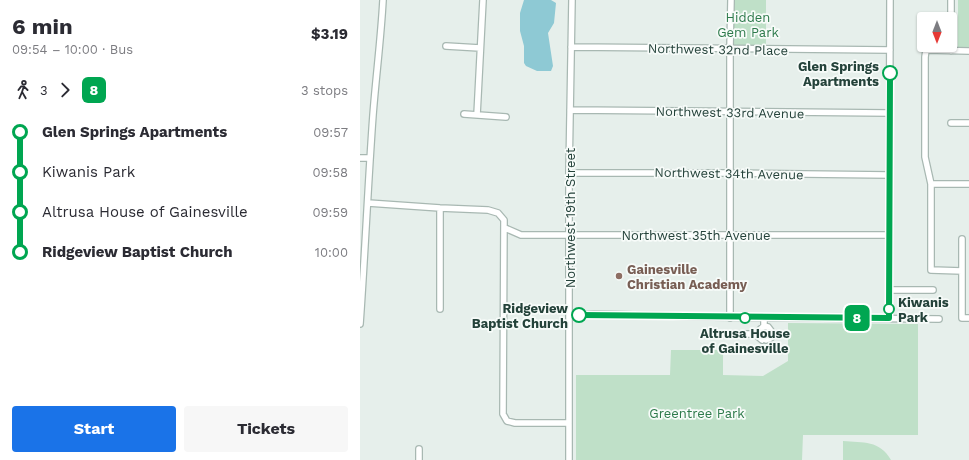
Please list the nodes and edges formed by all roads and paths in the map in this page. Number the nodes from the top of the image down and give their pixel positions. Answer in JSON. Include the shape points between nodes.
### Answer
{"nodes":[{"id":1,"x":383,"y":0,"type":"edge"},
{"id":2,"x":483,"y":0,"type":"edge"},
{"id":3,"x":572,"y":0,"type":"edge"},
{"id":4,"x":731,"y":0,"type":"edge"},
{"id":5,"x":890,"y":0,"type":"edge"},
{"id":6,"x":951,"y":0,"type":"edge"},
{"id":7,"x":951,"y":12,"type":"edge"},
{"id":8,"x":446,"y":46,"type":"dead end"},
{"id":9,"x":571,"y":47,"type":"junction"},
{"id":10,"x":480,"y":48,"type":"junction"},
{"id":11,"x":730,"y":48,"type":"junction"},
{"id":12,"x":890,"y":50,"type":"junction"},
{"id":13,"x":957,"y":51,"type":"edge"},
{"id":14,"x":969,"y":51,"type":"edge"},
{"id":15,"x":926,"y":52,"type":"edge"},
{"id":16,"x":570,"y":110,"type":"junction"},
{"id":17,"x":730,"y":112,"type":"junction"},
{"id":18,"x":889,"y":113,"type":"junction"},
{"id":19,"x":464,"y":114,"type":"dead end"},
{"id":20,"x":477,"y":115,"type":"junction"},
{"id":21,"x":506,"y":116,"type":"dead end"},
{"id":22,"x":951,"y":123,"type":"dead end"},
{"id":23,"x":969,"y":123,"type":"edge"},
{"id":24,"x":360,"y":158,"type":"edge"},
{"id":25,"x":370,"y":158,"type":"junction"},
{"id":26,"x":570,"y":173,"type":"junction"},
{"id":27,"x":730,"y":173,"type":"junction"},
{"id":28,"x":889,"y":175,"type":"junction"},
{"id":29,"x":931,"y":184,"type":"junction"},
{"id":30,"x":969,"y":184,"type":"edge"},
{"id":31,"x":368,"y":203,"type":"junction"},
{"id":32,"x":440,"y":208,"type":"junction"},
{"id":33,"x":363,"y":223,"type":"edge"},
{"id":34,"x":505,"y":228,"type":"junction"},
{"id":35,"x":570,"y":234,"type":"junction"},
{"id":36,"x":730,"y":235,"type":"junction"},
{"id":37,"x":889,"y":235,"type":"junction"},
{"id":38,"x":962,"y":239,"type":"dead end"},
{"id":39,"x":962,"y":271,"type":"junction"},
{"id":40,"x":361,"y":285,"type":"edge"},
{"id":41,"x":889,"y":290,"type":"junction"},
{"id":42,"x":933,"y":290,"type":"dead end"},
{"id":43,"x":440,"y":309,"type":"dead end"},
{"id":44,"x":570,"y":316,"type":"junction"},
{"id":45,"x":730,"y":318,"type":"junction"},
{"id":46,"x":764,"y":318,"type":"junction"},
{"id":47,"x":889,"y":318,"type":"junction"},
{"id":48,"x":969,"y":318,"type":"edge"},
{"id":49,"x":939,"y":319,"type":"dead end"},
{"id":50,"x":360,"y":324,"type":"edge"},
{"id":51,"x":764,"y":326,"type":"junction"},
{"id":52,"x":734,"y":334,"type":"dead end"},
{"id":53,"x":756,"y":334,"type":"junction"},
{"id":54,"x":569,"y":424,"type":"junction"},
{"id":55,"x":419,"y":449,"type":"dead end"},
{"id":56,"x":419,"y":460,"type":"edge"},
{"id":57,"x":569,"y":460,"type":"edge"}],
"edges":[{"from":1,"to":25,"type":"street"},
{"from":2,"to":10,"type":"street"},
{"from":3,"to":9,"type":"street","name":"Northwest 19th Street"},
{"from":4,"to":11,"type":"street"},
{"from":5,"to":12,"type":"street"},
{"from":6,"to":7,"type":"street"},
{"from":8,"to":10,"type":"street"},
{"from":9,"to":11,"type":"street","name":"Northwest 32nd Place"},
{"from":9,"to":16,"type":"street","name":"Northwest 19th Street"},
{"from":10,"to":20,"type":"street"},
{"from":11,"to":12,"type":"street","name":"Northwest 32nd Place"},
{"from":11,"to":17,"type":"street"},
{"from":12,"to":18,"type":"street"},
{"from":13,"to":14,"type":"street"},
{"from":15,"to":29,"type":"street","via":[[925,157]]},
{"from":16,"to":17,"type":"street","name":"Northwest 33rd Avenue"},
{"from":16,"to":26,"type":"street","name":"Northwest 19th Street"},
{"from":17,"to":18,"type":"street","name":"Northwest 33rd Avenue"},
{"from":17,"to":27,"type":"street"},
{"from":18,"to":28,"type":"street"},
{"from":19,"to":20,"type":"street"},
{"from":20,"to":21,"type":"street"},
{"from":22,"to":23,"type":"street"},
{"from":24,"to":25,"type":"street"},
{"from":25,"to":31,"type":"street"},
{"from":26,"to":27,"type":"street","name":"Northwest 34th Avenue"},
{"from":26,"to":35,"type":"street","name":"Northwest 19th Street"},
{"from":27,"to":28,"type":"street","name":"Northwest 34th Avenue"},
{"from":27,"to":36,"type":"street"},
{"from":28,"to":37,"type":"street"},
{"from":29,"to":30,"type":"street"},
{"from":29,"to":39,"type":"street","via":[[931,270]]},
{"from":31,"to":32,"type":"street"},
{"from":31,"to":33,"type":"street"},
{"from":32,"to":34,"type":"street","via":[[488,210],[498,213],[504,220]]},
{"from":32,"to":43,"type":"street"},
{"from":33,"to":40,"type":"street"},
{"from":34,"to":35,"type":"street","name":"Northwest 35th Avenue","via":[[521,235]]},
{"from":34,"to":54,"type":"street","via":[[503,414],[507,421],[515,423]]},
{"from":35,"to":36,"type":"street","name":"Northwest 35th Avenue"},
{"from":35,"to":44,"type":"street","name":"Northwest 19th Street"},
{"from":36,"to":37,"type":"street","name":"Northwest 35th Avenue"},
{"from":36,"to":45,"type":"street"},
{"from":37,"to":41,"type":"street"},
{"from":38,"to":39,"type":"street"},
{"from":39,"to":48,"type":"street","via":[[962,318]]},
{"from":40,"to":50,"type":"street"},
{"from":41,"to":42,"type":"street"},
{"from":41,"to":47,"type":"street"},
{"from":44,"to":45,"type":"street","via":[[594,314]]},
{"from":44,"to":54,"type":"street","name":"Northwest 19th Street"},
{"from":45,"to":46,"type":"street"},
{"from":46,"to":47,"type":"street"},
{"from":46,"to":51,"type":"street"},
{"from":47,"to":49,"type":"street"},
{"from":51,"to":53,"type":"street"},
{"from":51,"to":53,"type":"street","via":[[768,327],[772,334],[771,338],[764,340]]},
{"from":52,"to":53,"type":"street"},
{"from":54,"to":57,"type":"street","name":"Northwest 19th Street"},
{"from":55,"to":56,"type":"street"}]}
